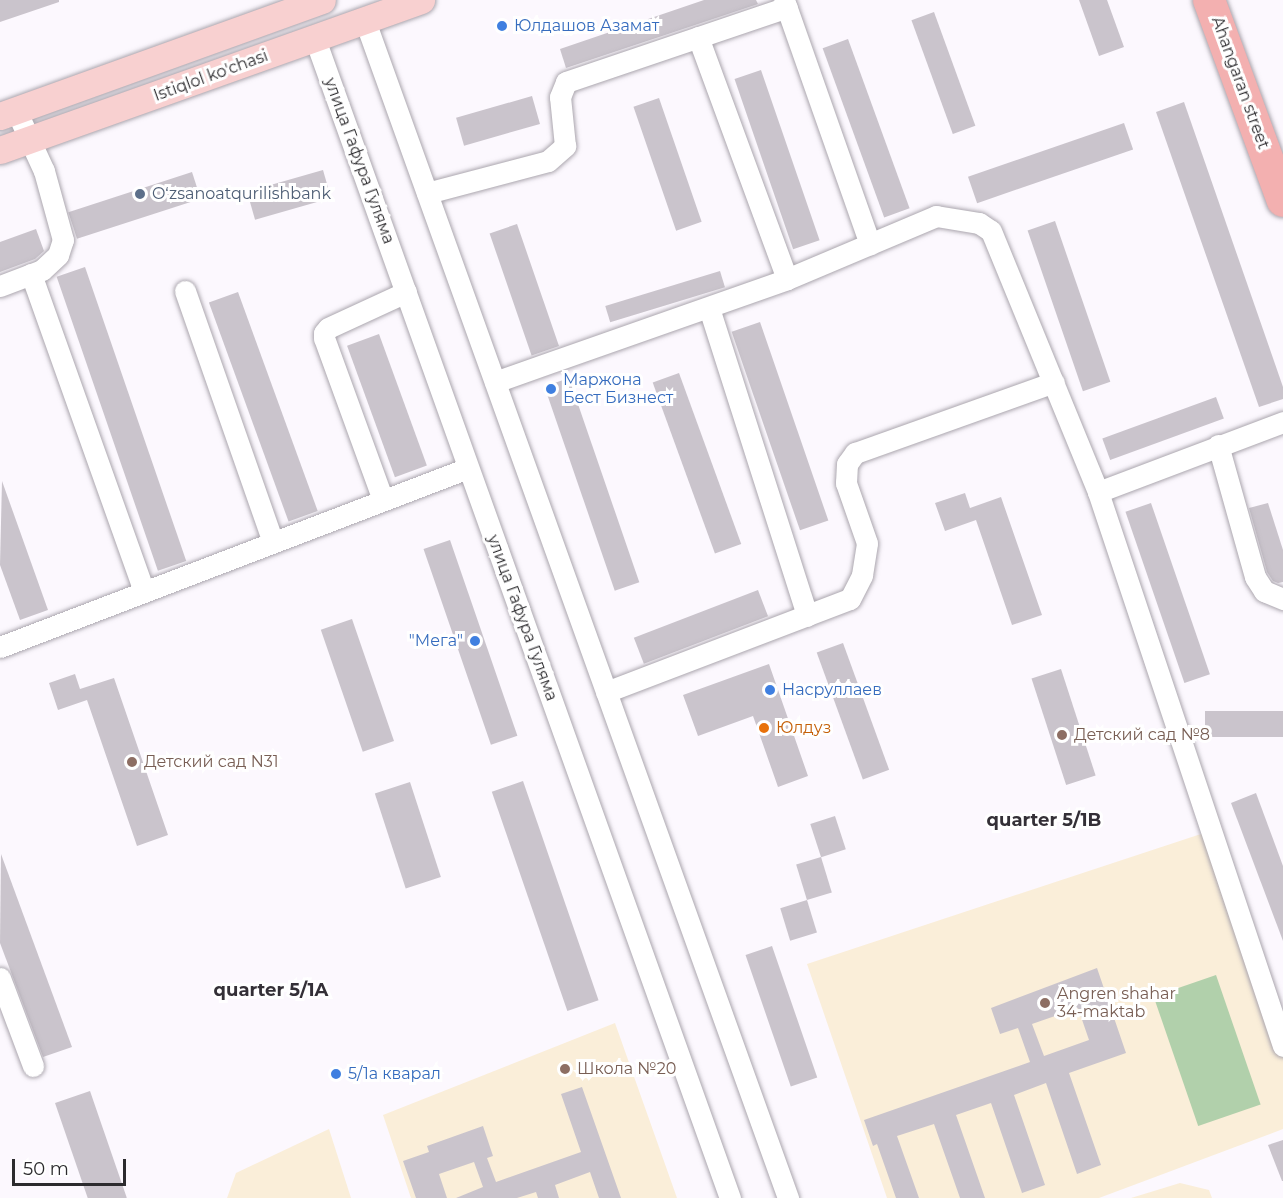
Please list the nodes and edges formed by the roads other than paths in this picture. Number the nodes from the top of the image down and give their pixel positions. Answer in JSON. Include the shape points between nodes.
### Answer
{"nodes":[{"id":1,"x":322,"y":0,"type":"edge"},
{"id":2,"x":421,"y":0,"type":"edge"},
{"id":3,"x":1209,"y":0,"type":"edge"},
{"id":4,"x":1225,"y":0,"type":"edge"},
{"id":5,"x":786,"y":3,"type":"edge"},
{"id":6,"x":365,"y":21,"type":"junction"},
{"id":7,"x":698,"y":37,"type":"junction"},
{"id":8,"x":315,"y":39,"type":"junction"},
{"id":9,"x":8,"y":113,"type":"edge"},
{"id":10,"x":29,"y":140,"type":"junction"},
{"id":11,"x":0,"y":150,"type":"edge"},
{"id":12,"x":1283,"y":159,"type":"edge"},
{"id":13,"x":427,"y":194,"type":"junction"},
{"id":14,"x":1283,"y":201,"type":"edge"},
{"id":15,"x":870,"y":244,"type":"junction"},
{"id":16,"x":31,"y":274,"type":"junction"},
{"id":17,"x":787,"y":279,"type":"junction"},
{"id":18,"x":0,"y":286,"type":"edge"},
{"id":19,"x":185,"y":291,"type":"dead end"},
{"id":20,"x":406,"y":292,"type":"junction"},
{"id":21,"x":709,"y":308,"type":"junction"},
{"id":22,"x":495,"y":382,"type":"junction"},
{"id":23,"x":1054,"y":382,"type":"junction"},
{"id":24,"x":1283,"y":422,"type":"edge"},
{"id":25,"x":1218,"y":445,"type":"junction"},
{"id":26,"x":468,"y":468,"type":"junction"},
{"id":27,"x":1098,"y":492,"type":"junction"},
{"id":28,"x":383,"y":500,"type":"junction"},
{"id":29,"x":273,"y":543,"type":"junction"},
{"id":30,"x":144,"y":592,"type":"junction"},
{"id":31,"x":1283,"y":599,"type":"edge"},
{"id":32,"x":807,"y":616,"type":"junction"},
{"id":33,"x":0,"y":647,"type":"edge"},
{"id":34,"x":606,"y":692,"type":"junction"},
{"id":35,"x":0,"y":978,"type":"edge"},
{"id":36,"x":1283,"y":1046,"type":"edge"},
{"id":37,"x":33,"y":1066,"type":"dead end"},
{"id":38,"x":730,"y":1198,"type":"edge"},
{"id":39,"x":788,"y":1198,"type":"edge"}],
"edges":[{"from":1,"to":9,"type":"main road","name":"Istiqlol ko'chasi"},
{"from":2,"to":6,"type":"main road","name":"Istiqlol ko'chasi"},
{"from":3,"to":14,"type":"highway","name":"Ahangaran street"},
{"from":4,"to":12,"type":"highway","name":"Ahangaran street"},
{"from":5,"to":7,"type":"street"},
{"from":5,"to":15,"type":"street"},
{"from":6,"to":8,"type":"main road","name":"Istiqlol ko'chasi"},
{"from":6,"to":13,"type":"street"},
{"from":7,"to":13,"type":"street","via":[[566,82],[560,97],[565,146],[548,160]]},
{"from":7,"to":17,"type":"street"},
{"from":8,"to":10,"type":"main road","name":"Istiqlol ko'chasi"},
{"from":8,"to":20,"type":"street","name":"улица Гафура Гуляма"},
{"from":9,"to":10,"type":"street"},
{"from":10,"to":11,"type":"main road","name":"Istiqlol ko'chasi"},
{"from":10,"to":16,"type":"street","via":[[44,171],[63,240],[57,255],[42,270]]},
{"from":13,"to":22,"type":"street"},
{"from":15,"to":17,"type":"street"},
{"from":15,"to":23,"type":"street","via":[[936,216],[979,223],[990,231]]},
{"from":16,"to":18,"type":"street"},
{"from":16,"to":30,"type":"street"},
{"from":17,"to":21,"type":"street"},
{"from":19,"to":29,"type":"street"},
{"from":20,"to":26,"type":"street","name":"улица Гафура Гуляма"},
{"from":20,"to":28,"type":"street","via":[[328,328],[324,338]]},
{"from":21,"to":22,"type":"street"},
{"from":21,"to":32,"type":"street"},
{"from":22,"to":34,"type":"street"},
{"from":23,"to":27,"type":"street"},
{"from":23,"to":32,"type":"street","via":[[855,453],[847,464],[846,483],[867,543],[862,575],[850,599]]},
{"from":24,"to":25,"type":"street"},
{"from":25,"to":27,"type":"street"},
{"from":25,"to":31,"type":"street","via":[[1255,577],[1264,591]]},
{"from":26,"to":28,"type":"street"},
{"from":26,"to":38,"type":"street","name":"улица Гафура Гуляма"},
{"from":27,"to":36,"type":"street"},
{"from":28,"to":29,"type":"street"},
{"from":29,"to":30,"type":"street"},
{"from":30,"to":33,"type":"street"},
{"from":32,"to":34,"type":"street"},
{"from":34,"to":39,"type":"street"},
{"from":35,"to":37,"type":"street"}]}
